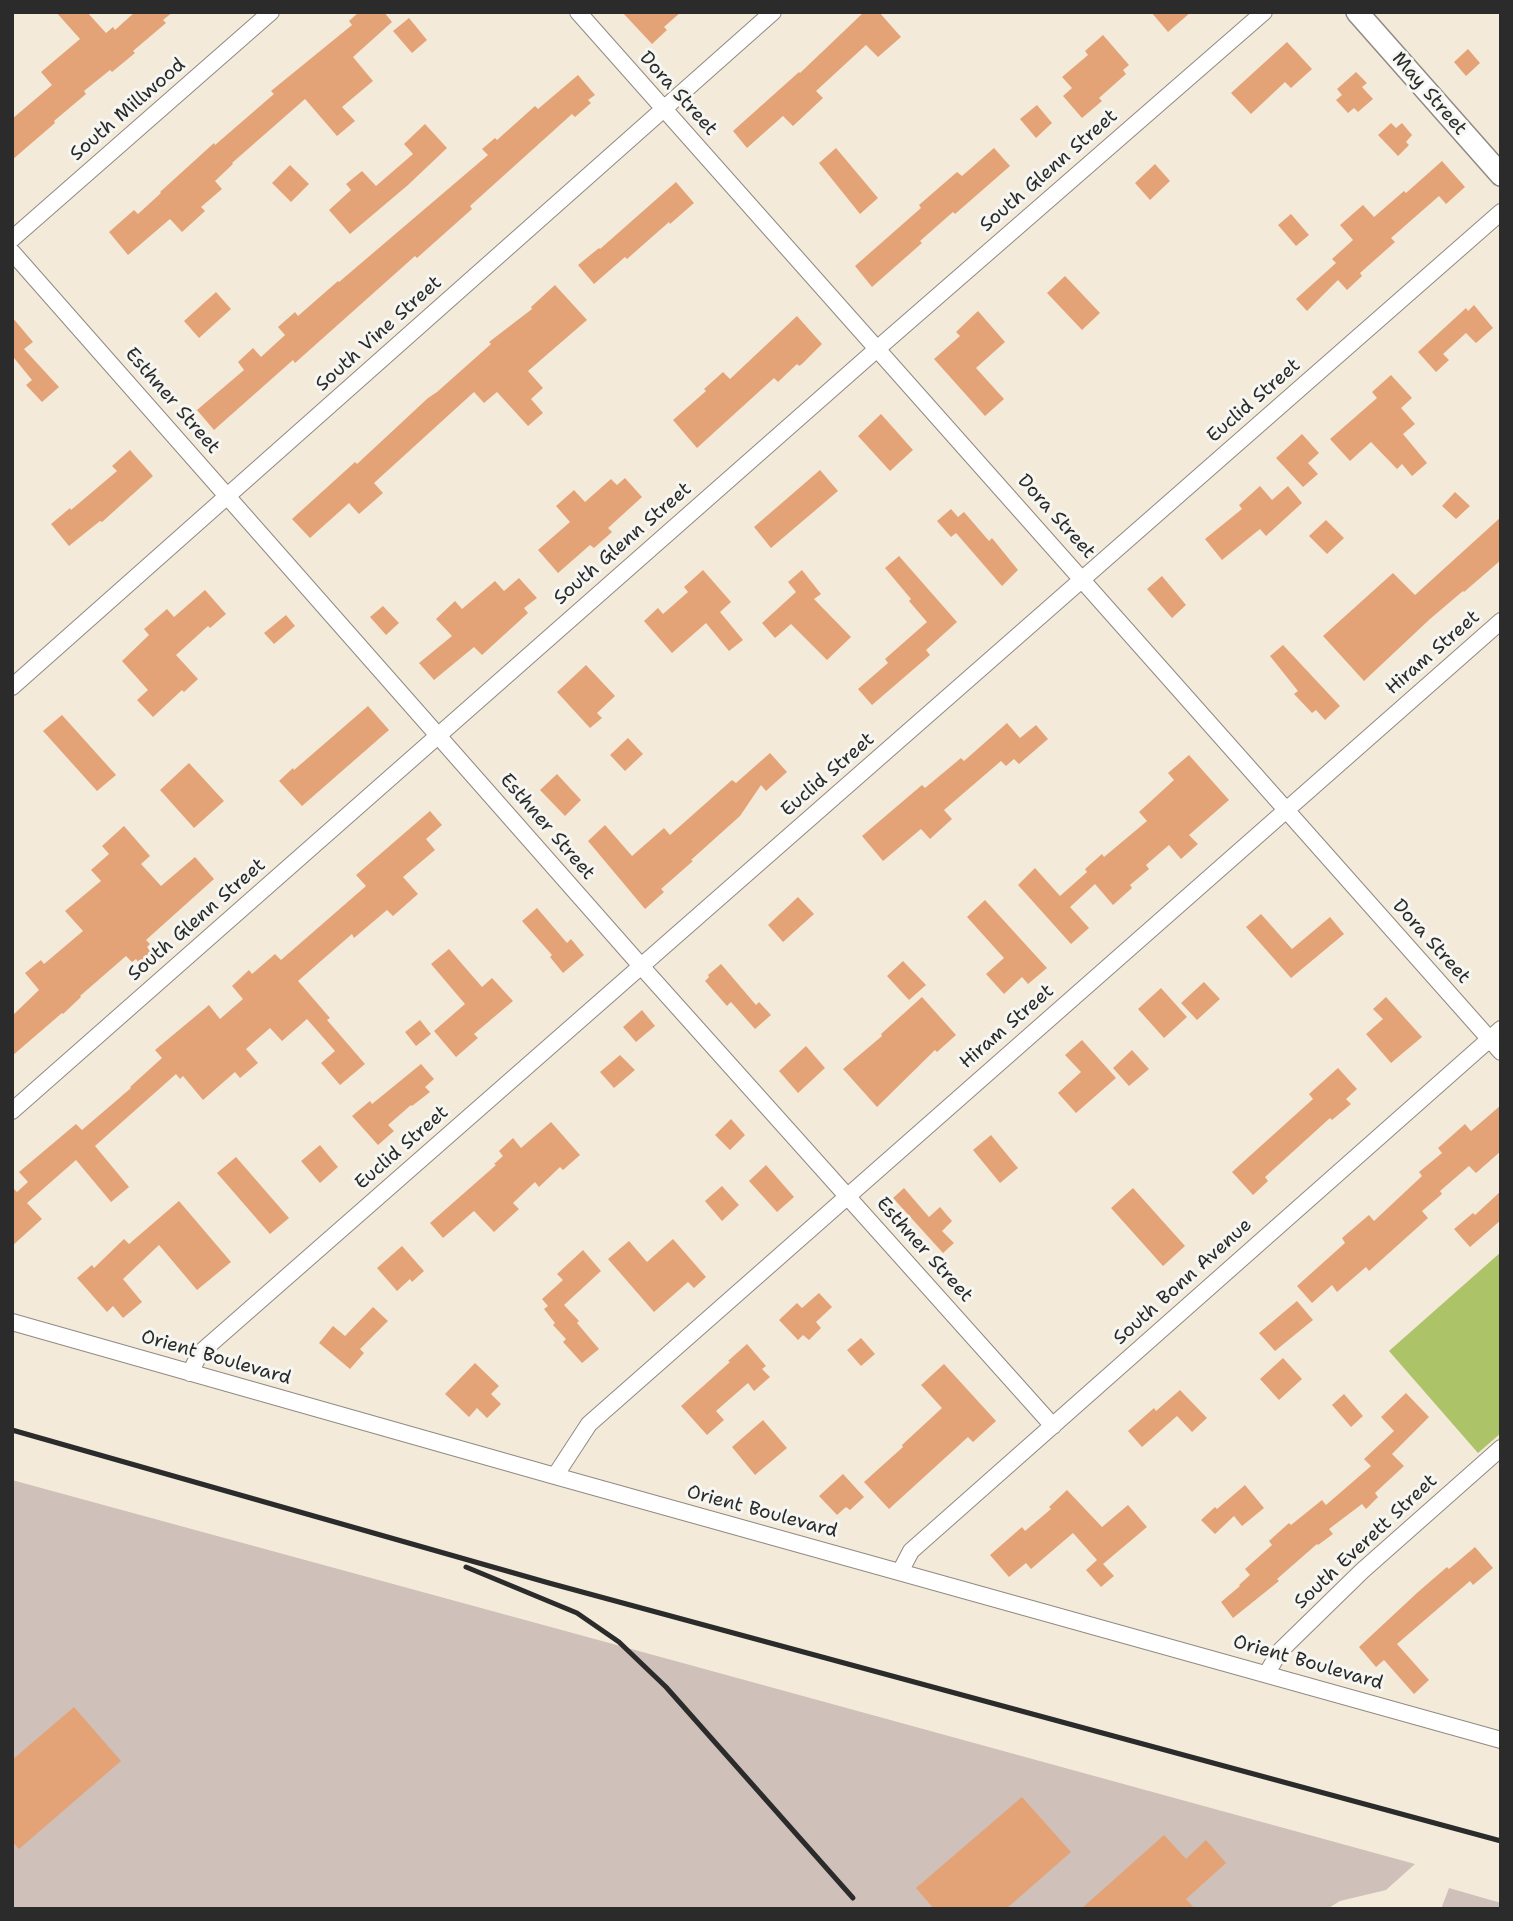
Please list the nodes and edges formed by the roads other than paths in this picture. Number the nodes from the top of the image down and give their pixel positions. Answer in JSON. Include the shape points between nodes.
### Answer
{"nodes":[{"id":1,"x":271,"y":12,"type":"edge"},
{"id":2,"x":578,"y":12,"type":"edge"},
{"id":3,"x":774,"y":12,"type":"edge"},
{"id":4,"x":1264,"y":12,"type":"edge"},
{"id":5,"x":1357,"y":12,"type":"edge"},
{"id":6,"x":663,"y":110,"type":"junction"},
{"id":7,"x":1501,"y":176,"type":"edge"},
{"id":8,"x":1501,"y":212,"type":"edge"},
{"id":9,"x":12,"y":239,"type":"edge"},
{"id":10,"x":12,"y":251,"type":"edge"},
{"id":11,"x":877,"y":348,"type":"junction"},
{"id":12,"x":228,"y":496,"type":"junction"},
{"id":13,"x":1083,"y":579,"type":"junction"},
{"id":14,"x":1501,"y":621,"type":"edge"},
{"id":15,"x":12,"y":687,"type":"edge"},
{"id":16,"x":438,"y":735,"type":"junction"},
{"id":17,"x":1286,"y":809,"type":"junction"},
{"id":18,"x":641,"y":967,"type":"junction"},
{"id":19,"x":1495,"y":1034,"type":"edge"},
{"id":20,"x":1501,"y":1052,"type":"edge"},
{"id":21,"x":12,"y":1111,"type":"edge"},
{"id":22,"x":847,"y":1196,"type":"junction"},
{"id":23,"x":12,"y":1322,"type":"edge"},
{"id":24,"x":190,"y":1373,"type":"junction"},
{"id":25,"x":1054,"y":1426,"type":"junction"},
{"id":26,"x":1501,"y":1448,"type":"edge"},
{"id":27,"x":555,"y":1476,"type":"junction"},
{"id":28,"x":900,"y":1572,"type":"junction"},
{"id":29,"x":1267,"y":1673,"type":"junction"},
{"id":30,"x":1501,"y":1740,"type":"edge"}],
"edges":[{"from":1,"to":9,"type":"street","name":"South Millwood"},
{"from":2,"to":6,"type":"street","name":"Dora Street"},
{"from":3,"to":6,"type":"street","name":"South Vine Street"},
{"from":4,"to":11,"type":"street","name":"South Glenn Street"},
{"from":5,"to":7,"type":"street","name":"May Street"},
{"from":6,"to":11,"type":"street","name":"Dora Street"},
{"from":6,"to":12,"type":"street","name":"South Vine Street"},
{"from":8,"to":13,"type":"street","name":"Euclid Street"},
{"from":10,"to":12,"type":"street","name":"Esthner Street"},
{"from":11,"to":13,"type":"street","name":"Dora Street"},
{"from":11,"to":16,"type":"street","name":"South Glenn Street"},
{"from":12,"to":15,"type":"street","name":"South Vine Street"},
{"from":12,"to":16,"type":"street","name":"Esthner Street"},
{"from":13,"to":17,"type":"street","name":"Dora Street"},
{"from":13,"to":18,"type":"street","name":"Euclid Street"},
{"from":14,"to":17,"type":"street","name":"Hiram Street"},
{"from":16,"to":18,"type":"street","name":"Esthner Street"},
{"from":16,"to":21,"type":"street","name":"South Glenn Street"},
{"from":17,"to":19,"type":"street","name":"Dora Street"},
{"from":17,"to":22,"type":"street","name":"Hiram Street"},
{"from":18,"to":22,"type":"street","name":"Esthner Street"},
{"from":18,"to":24,"type":"street","name":"Euclid Street","via":[[200,1353]]},
{"from":19,"to":20,"type":"street","name":"Dora Street"},
{"from":19,"to":25,"type":"street","name":"South Bonn Avenue"},
{"from":22,"to":25,"type":"street","name":"Esthner Street"},
{"from":22,"to":27,"type":"street","name":"Hiram Street","via":[[589,1424]]},
{"from":23,"to":24,"type":"street","name":"Orient Boulevard"},
{"from":24,"to":27,"type":"street","name":"Orient Boulevard"},
{"from":25,"to":28,"type":"street","name":"South Bonn Avenue","via":[[911,1551]]},
{"from":26,"to":29,"type":"street","name":"South Everett Street","via":[[1344,1589],[1280,1651]]},
{"from":27,"to":28,"type":"street","name":"Orient Boulevard"},
{"from":28,"to":29,"type":"street","name":"Orient Boulevard"},
{"from":29,"to":30,"type":"street","name":"Orient Boulevard"}]}
